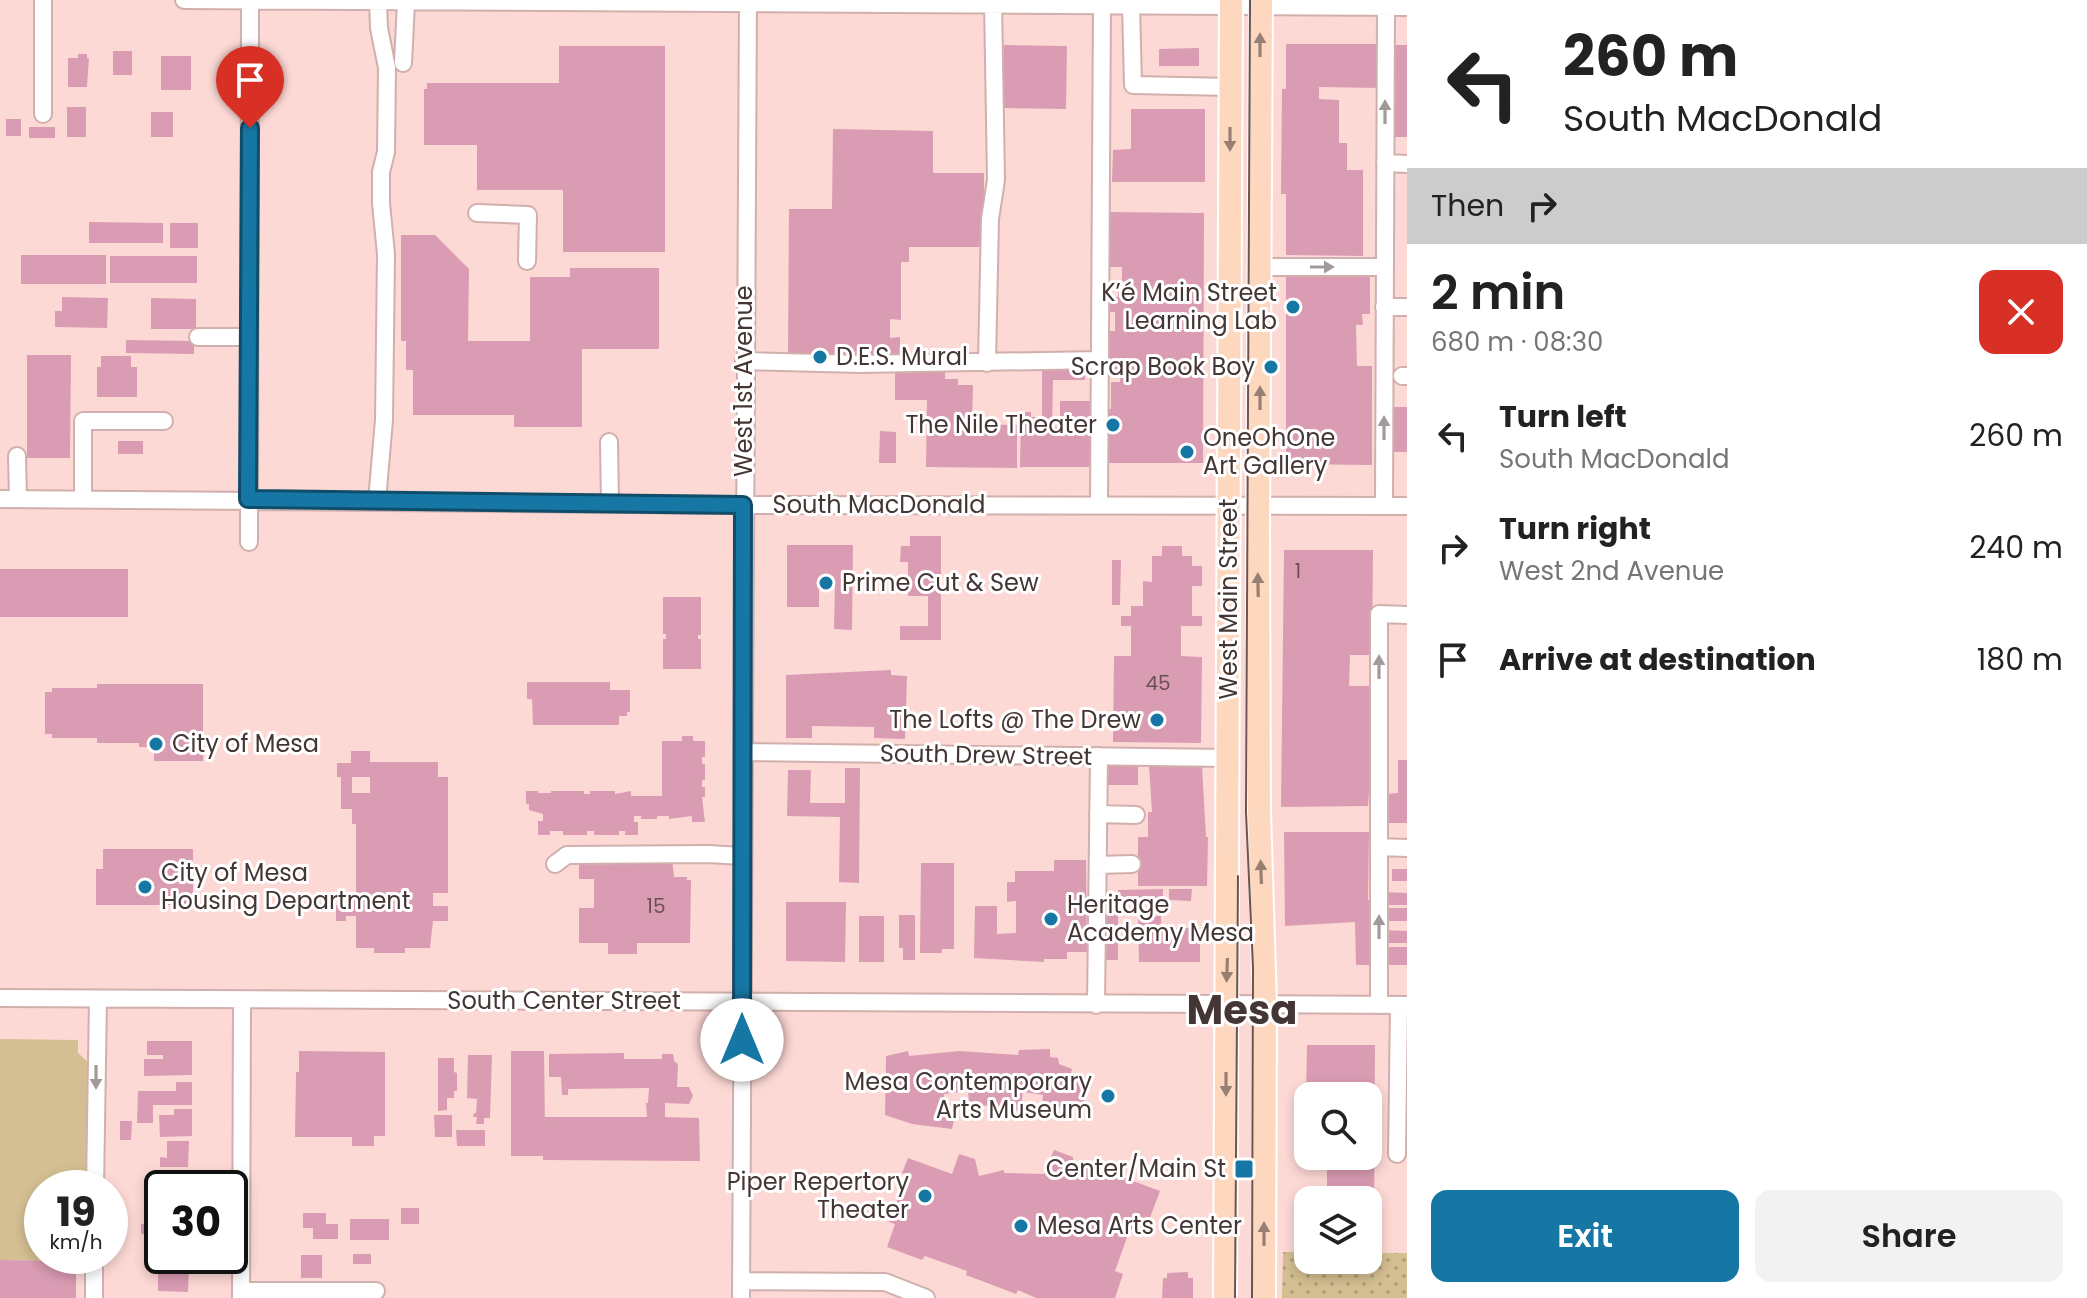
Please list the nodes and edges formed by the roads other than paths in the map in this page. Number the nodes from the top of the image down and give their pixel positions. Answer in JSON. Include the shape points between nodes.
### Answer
{"nodes":[{"id":1,"x":43,"y":0,"type":"edge"},
{"id":2,"x":184,"y":0,"type":"edge"},
{"id":3,"x":250,"y":0,"type":"edge"},
{"id":4,"x":378,"y":1,"type":"edge"},
{"id":5,"x":399,"y":1,"type":"edge"},
{"id":6,"x":748,"y":2,"type":"edge"},
{"id":7,"x":804,"y":2,"type":"edge"},
{"id":8,"x":993,"y":2,"type":"edge"},
{"id":9,"x":1084,"y":2,"type":"edge"},
{"id":10,"x":1231,"y":2,"type":"edge"},
{"id":11,"x":1261,"y":2,"type":"edge"},
{"id":12,"x":1137,"y":3,"type":"edge"},
{"id":13,"x":1102,"y":4,"type":"junction"},
{"id":14,"x":1388,"y":4,"type":"edge"},
{"id":15,"x":1407,"y":7,"type":"edge"},
{"id":16,"x":403,"y":63,"type":"dead end"},
{"id":17,"x":1231,"y":87,"type":"junction"},
{"id":18,"x":43,"y":114,"type":"dead end"},
{"id":19,"x":1385,"y":163,"type":"junction"},
{"id":20,"x":1407,"y":164,"type":"edge"},
{"id":21,"x":477,"y":213,"type":"dead end"},
{"id":22,"x":527,"y":261,"type":"dead end"},
{"id":23,"x":1260,"y":267,"type":"junction"},
{"id":24,"x":1384,"y":267,"type":"junction"},
{"id":25,"x":1384,"y":307,"type":"junction"},
{"id":26,"x":1407,"y":307,"type":"edge"},
{"id":27,"x":198,"y":337,"type":"dead end"},
{"id":28,"x":249,"y":337,"type":"junction"},
{"id":29,"x":1100,"y":360,"type":"junction"},
{"id":30,"x":744,"y":361,"type":"junction"},
{"id":31,"x":987,"y":363,"type":"junction"},
{"id":32,"x":164,"y":421,"type":"dead end"},
{"id":33,"x":609,"y":442,"type":"dead end"},
{"id":34,"x":17,"y":456,"type":"dead end"},
{"id":35,"x":0,"y":499,"type":"edge"},
{"id":36,"x":18,"y":499,"type":"junction"},
{"id":37,"x":83,"y":499,"type":"junction"},
{"id":38,"x":248,"y":499,"type":"junction"},
{"id":39,"x":377,"y":501,"type":"junction"},
{"id":40,"x":610,"y":504,"type":"junction"},
{"id":41,"x":1099,"y":504,"type":"junction"},
{"id":42,"x":1230,"y":504,"type":"junction"},
{"id":43,"x":1259,"y":504,"type":"junction"},
{"id":44,"x":743,"y":505,"type":"junction"},
{"id":45,"x":1384,"y":506,"type":"junction"},
{"id":46,"x":1407,"y":506,"type":"edge"},
{"id":47,"x":249,"y":542,"type":"dead end"},
{"id":48,"x":1407,"y":615,"type":"edge"},
{"id":49,"x":743,"y":752,"type":"junction"},
{"id":50,"x":1099,"y":756,"type":"junction"},
{"id":51,"x":1229,"y":758,"type":"junction"},
{"id":52,"x":1098,"y":814,"type":"junction"},
{"id":53,"x":1136,"y":815,"type":"dead end"},
{"id":54,"x":1379,"y":847,"type":"junction"},
{"id":55,"x":1407,"y":848,"type":"edge"},
{"id":56,"x":742,"y":856,"type":"junction"},
{"id":57,"x":555,"y":864,"type":"dead end"},
{"id":58,"x":1132,"y":864,"type":"dead end"},
{"id":59,"x":1098,"y":865,"type":"junction"},
{"id":60,"x":0,"y":998,"type":"edge"},
{"id":61,"x":98,"y":999,"type":"junction"},
{"id":62,"x":242,"y":1000,"type":"junction"},
{"id":63,"x":742,"y":1002,"type":"junction"},
{"id":64,"x":1096,"y":1005,"type":"junction"},
{"id":65,"x":1379,"y":1005,"type":"junction"},
{"id":66,"x":1403,"y":1005,"type":"edge"},
{"id":67,"x":1225,"y":1006,"type":"junction"},
{"id":68,"x":1265,"y":1006,"type":"junction"},
{"id":69,"x":1402,"y":1064,"type":"edge"},
{"id":70,"x":1402,"y":1106,"type":"edge"},
{"id":71,"x":1397,"y":1154,"type":"dead end"},
{"id":72,"x":95,"y":1170,"type":"edge"},
{"id":73,"x":94,"y":1274,"type":"edge"},
{"id":74,"x":741,"y":1281,"type":"junction"},
{"id":75,"x":376,"y":1291,"type":"dead end"},
{"id":76,"x":241,"y":1294,"type":"edge"},
{"id":77,"x":94,"y":1298,"type":"edge"},
{"id":78,"x":741,"y":1298,"type":"edge"},
{"id":79,"x":926,"y":1298,"type":"edge"},
{"id":80,"x":1225,"y":1298,"type":"edge"},
{"id":81,"x":1264,"y":1298,"type":"edge"}],
"edges":[{"from":1,"to":18,"type":"street"},
{"from":2,"to":3,"type":"street"},
{"from":3,"to":4,"type":"street"},
{"from":3,"to":28,"type":"street"},
{"from":4,"to":5,"type":"street"},
{"from":4,"to":39,"type":"street","via":[[387,68],[381,172],[386,254],[384,420]]},
{"from":5,"to":6,"type":"street"},
{"from":5,"to":16,"type":"street"},
{"from":6,"to":7,"type":"street"},
{"from":6,"to":30,"type":"street","name":"West 1st Avenue"},
{"from":7,"to":8,"type":"street"},
{"from":8,"to":9,"type":"street"},
{"from":8,"to":31,"type":"street","via":[[996,180],[990,219]]},
{"from":9,"to":13,"type":"street"},
{"from":10,"to":11,"type":"street"},
{"from":10,"to":12,"type":"street"},
{"from":10,"to":17,"type":"main road","name":"West Main Street"},
{"from":11,"to":14,"type":"street"},
{"from":23,"to":11,"type":"main road","name":"West Main Street","one_way":true},
{"from":12,"to":13,"type":"street"},
{"from":12,"to":17,"type":"street","via":[[1133,85]]},
{"from":13,"to":29,"type":"street"},
{"from":14,"to":15,"type":"street"},
{"from":19,"to":14,"type":"street","one_way":true},
{"from":17,"to":42,"type":"main road","name":"West Main Street","one_way":true},
{"from":19,"to":20,"type":"street"},
{"from":19,"to":24,"type":"street"},
{"from":21,"to":22,"type":"street","via":[[528,215]]},
{"from":23,"to":24,"type":"street","one_way":true},
{"from":43,"to":23,"type":"main road","name":"West Main Street","one_way":true},
{"from":24,"to":25,"type":"street"},
{"from":25,"to":26,"type":"street"},
{"from":45,"to":25,"type":"street","one_way":true},
{"from":27,"to":28,"type":"street"},
{"from":28,"to":38,"type":"street"},
{"from":29,"to":31,"type":"street"},
{"from":29,"to":41,"type":"street"},
{"from":30,"to":31,"type":"street"},
{"from":30,"to":44,"type":"street","name":"West 1st Avenue"},
{"from":32,"to":37,"type":"street","via":[[83,421]]},
{"from":33,"to":40,"type":"street"},
{"from":34,"to":36,"type":"street"},
{"from":35,"to":36,"type":"street","name":"South MacDonald"},
{"from":36,"to":37,"type":"street","name":"South MacDonald"},
{"from":37,"to":38,"type":"street","name":"South MacDonald"},
{"from":38,"to":39,"type":"street","name":"South MacDonald"},
{"from":38,"to":47,"type":"street"},
{"from":39,"to":40,"type":"street","name":"South MacDonald"},
{"from":40,"to":44,"type":"street","name":"South MacDonald"},
{"from":41,"to":42,"type":"street","name":"South MacDonald"},
{"from":41,"to":44,"type":"street","name":"South MacDonald"},
{"from":42,"to":43,"type":"street","name":"South MacDonald"},
{"from":42,"to":51,"type":"main road","name":"West Main Street"},
{"from":43,"to":45,"type":"street","name":"South MacDonald"},
{"from":68,"to":43,"type":"main road","name":"West Main Street","one_way":true},
{"from":44,"to":49,"type":"street","name":"West 1st Avenue"},
{"from":45,"to":46,"type":"street","name":"South MacDonald"},
{"from":54,"to":48,"type":"street","one_way":true,"via":[[1379,614]]},
{"from":49,"to":50,"type":"street","name":"South Drew Street"},
{"from":49,"to":56,"type":"street","name":"West 1st Avenue"},
{"from":50,"to":51,"type":"street","name":"South Drew Street"},
{"from":50,"to":52,"type":"street"},
{"from":51,"to":67,"type":"main road","name":"West Main Street","one_way":true},
{"from":52,"to":53,"type":"street"},
{"from":52,"to":59,"type":"street"},
{"from":54,"to":55,"type":"street"},
{"from":65,"to":54,"type":"street","one_way":true},
{"from":56,"to":57,"type":"street","via":[[567,855]]},
{"from":56,"to":63,"type":"street","name":"West 1st Avenue"},
{"from":58,"to":59,"type":"street"},
{"from":59,"to":64,"type":"street"},
{"from":60,"to":61,"type":"street","name":"South Center Street"},
{"from":61,"to":62,"type":"street","name":"South Center Street"},
{"from":61,"to":72,"type":"street","one_way":true},
{"from":62,"to":63,"type":"street","name":"South Center Street"},
{"from":62,"to":76,"type":"street"},
{"from":63,"to":64,"type":"street","name":"South Center Street"},
{"from":63,"to":74,"type":"street","name":"West 1st Avenue"},
{"from":64,"to":67,"type":"street","name":"South Center Street"},
{"from":65,"to":66,"type":"street","name":"South Center Street"},
{"from":65,"to":68,"type":"street","name":"South Center Street"},
{"from":66,"to":69,"type":"street"},
{"from":67,"to":68,"type":"street","name":"South Center Street"},
{"from":67,"to":80,"type":"main road","name":"West Main Street","one_way":true},
{"from":81,"to":68,"type":"main road","name":"West Main Street","one_way":true},
{"from":69,"to":70,"type":"street"},
{"from":70,"to":71,"type":"street"},
{"from":73,"to":77,"type":"street"},
{"from":74,"to":78,"type":"street","name":"West 1st Avenue"},
{"from":74,"to":79,"type":"street","via":[[885,1282]]},
{"from":75,"to":76,"type":"street"}]}
